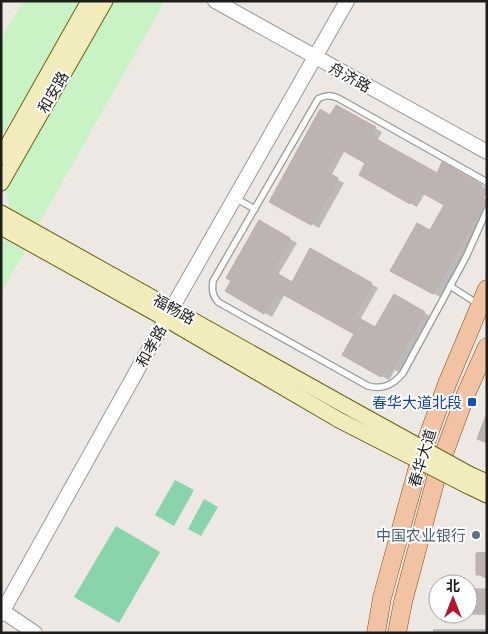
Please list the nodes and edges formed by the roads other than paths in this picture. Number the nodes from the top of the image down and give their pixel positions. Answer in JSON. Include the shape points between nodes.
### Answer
{"nodes":[{"id":1,"x":89,"y":1,"type":"edge"},
{"id":2,"x":104,"y":1,"type":"edge"},
{"id":3,"x":214,"y":1,"type":"edge"},
{"id":4,"x":347,"y":1,"type":"edge"},
{"id":5,"x":315,"y":58,"type":"junction"},
{"id":6,"x":487,"y":152,"type":"edge"},
{"id":7,"x":1,"y":157,"type":"edge"},
{"id":8,"x":1,"y":183,"type":"edge"},
{"id":9,"x":487,"y":183,"type":"edge"},
{"id":10,"x":235,"y":198,"type":"junction"},
{"id":11,"x":255,"y":209,"type":"junction"},
{"id":12,"x":487,"y":210,"type":"edge"},
{"id":13,"x":1,"y":213,"type":"edge"},
{"id":14,"x":1,"y":227,"type":"edge"},
{"id":15,"x":450,"y":286,"type":"junction"},
{"id":16,"x":483,"y":297,"type":"edge"},
{"id":17,"x":169,"y":314,"type":"junction"},
{"id":18,"x":487,"y":348,"type":"edge"},
{"id":19,"x":467,"y":480,"type":"junction"},
{"id":20,"x":487,"y":482,"type":"edge"},
{"id":21,"x":487,"y":495,"type":"edge"},
{"id":22,"x":2,"y":612,"type":"edge"},
{"id":23,"x":36,"y":633,"type":"edge"},
{"id":24,"x":376,"y":633,"type":"edge"},
{"id":25,"x":397,"y":633,"type":"edge"}],
"edges":[{"from":1,"to":7,"type":"main road","name":"和安路"},
{"from":2,"to":8,"type":"main road","name":"和安路"},
{"from":3,"to":5,"type":"street","name":"舟济路"},
{"from":4,"to":5,"type":"street","name":"和孝路"},
{"from":5,"to":6,"type":"street","name":"舟济路"},
{"from":5,"to":10,"type":"street","name":"和孝路"},
{"from":9,"to":11,"type":"lane","via":[[330,95],[318,99]]},
{"from":10,"to":11,"type":"lane"},
{"from":10,"to":17,"type":"street","name":"和孝路"},
{"from":11,"to":15,"type":"lane","via":[[213,281],[213,296],[218,302],[368,386],[383,388],[403,373]]},
{"from":12,"to":15,"type":"lane"},
{"from":13,"to":17,"type":"main road","name":"福畅路"},
{"from":14,"to":17,"type":"main road","name":"福畅路"},
{"from":15,"to":16,"type":"lane"},
{"from":16,"to":24,"type":"main road","name":"春华大道","via":[[421,456],[382,598]]},
{"from":17,"to":19,"type":"main road","name":"福畅路","bridge":true},
{"from":17,"to":22,"type":"street","name":"和孝路"},
{"from":18,"to":25,"type":"main road","name":"春华大道","via":[[439,467]]},
{"from":19,"to":20,"type":"main road"},
{"from":19,"to":21,"type":"main road"},
{"from":22,"to":23,"type":"street"}]}
